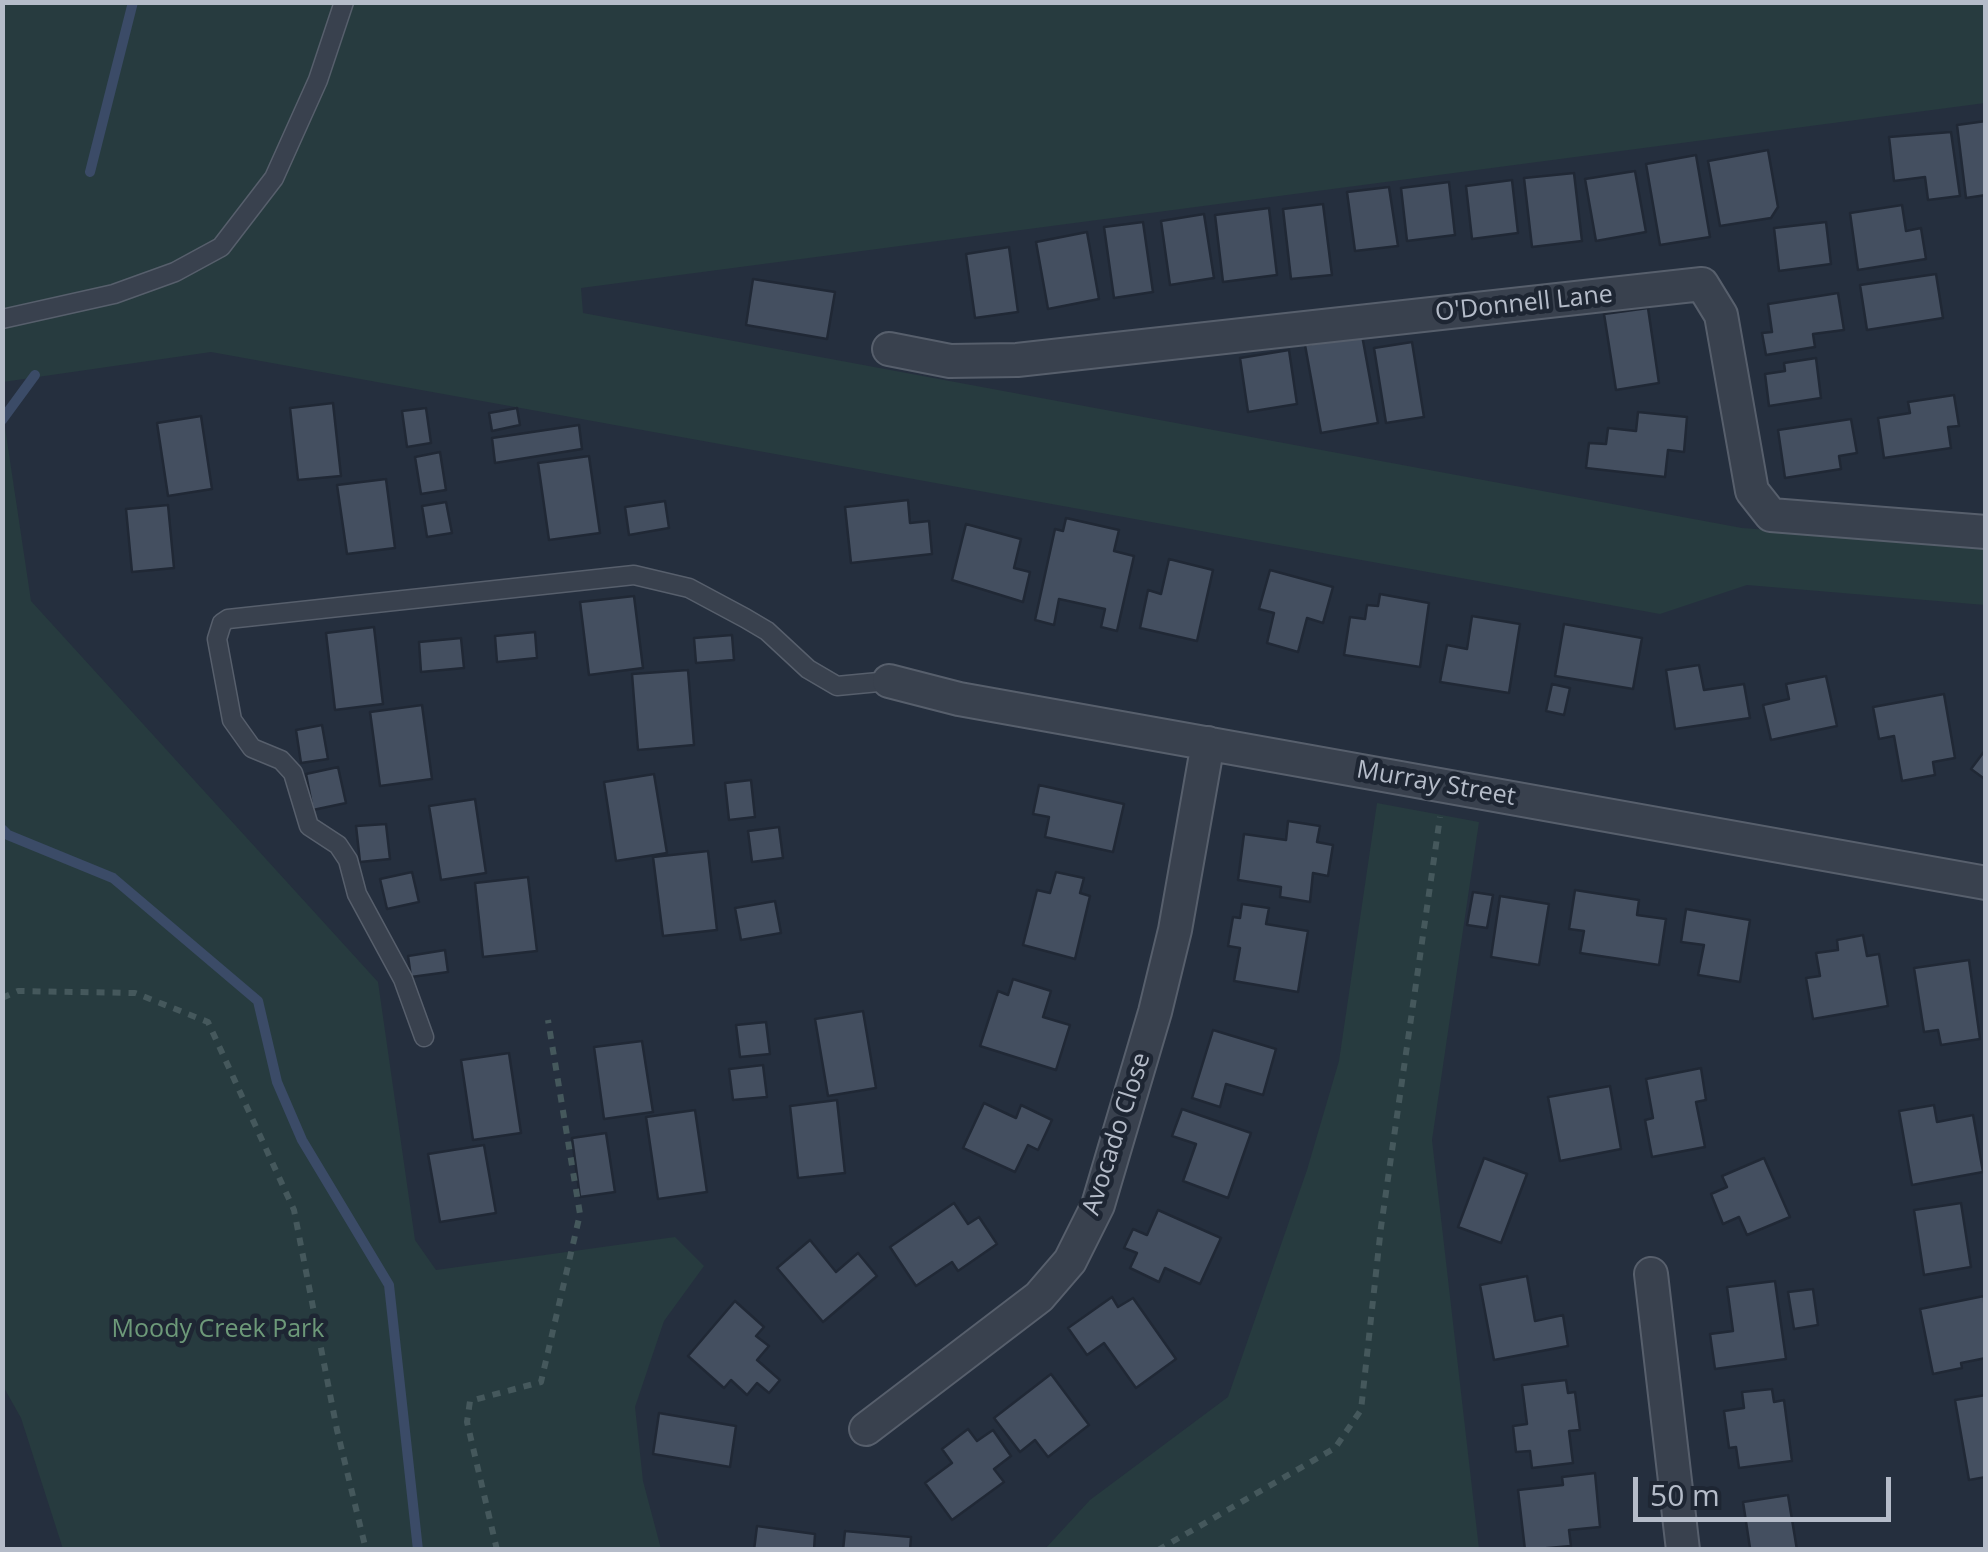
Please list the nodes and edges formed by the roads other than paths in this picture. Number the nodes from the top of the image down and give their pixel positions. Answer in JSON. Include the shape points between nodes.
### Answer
{"nodes":[{"id":1,"x":344,"y":2,"type":"edge"},
{"id":2,"x":2,"y":319,"type":"edge"},
{"id":3,"x":889,"y":349,"type":"dead end"},
{"id":4,"x":1986,"y":532,"type":"edge"},
{"id":5,"x":888,"y":680,"type":"joint"},
{"id":6,"x":1208,"y":743,"type":"junction"},
{"id":7,"x":1986,"y":883,"type":"edge"},
{"id":8,"x":424,"y":1036,"type":"dead end"},
{"id":9,"x":1651,"y":1274,"type":"dead end"},
{"id":10,"x":866,"y":1429,"type":"dead end"},
{"id":11,"x":1683,"y":1550,"type":"edge"}],
"edges":[{"from":1,"to":2,"type":"lane","via":[[274,178],[220,248],[114,294]]},
{"from":3,"to":4,"type":"street","name":"O'Donnell Lane","via":[[950,361],[1017,360],[1702,284],[1720,315],[1752,491],[1771,515]]},
{"from":5,"to":6,"type":"street","name":"Murray Street"},
{"from":5,"to":8,"type":"lane","via":[[837,686],[745,618],[690,588],[634,575],[222,622],[217,640],[232,720],[252,748],[281,760],[293,774],[309,826],[338,844],[348,860],[357,894],[403,979]]},
{"from":6,"to":7,"type":"street","name":"Murray Street"},
{"from":6,"to":10,"type":"street","name":"Avocado Close","via":[[1159,996],[1098,1205],[1070,1261],[1040,1297]]},
{"from":9,"to":11,"type":"street"}]}
